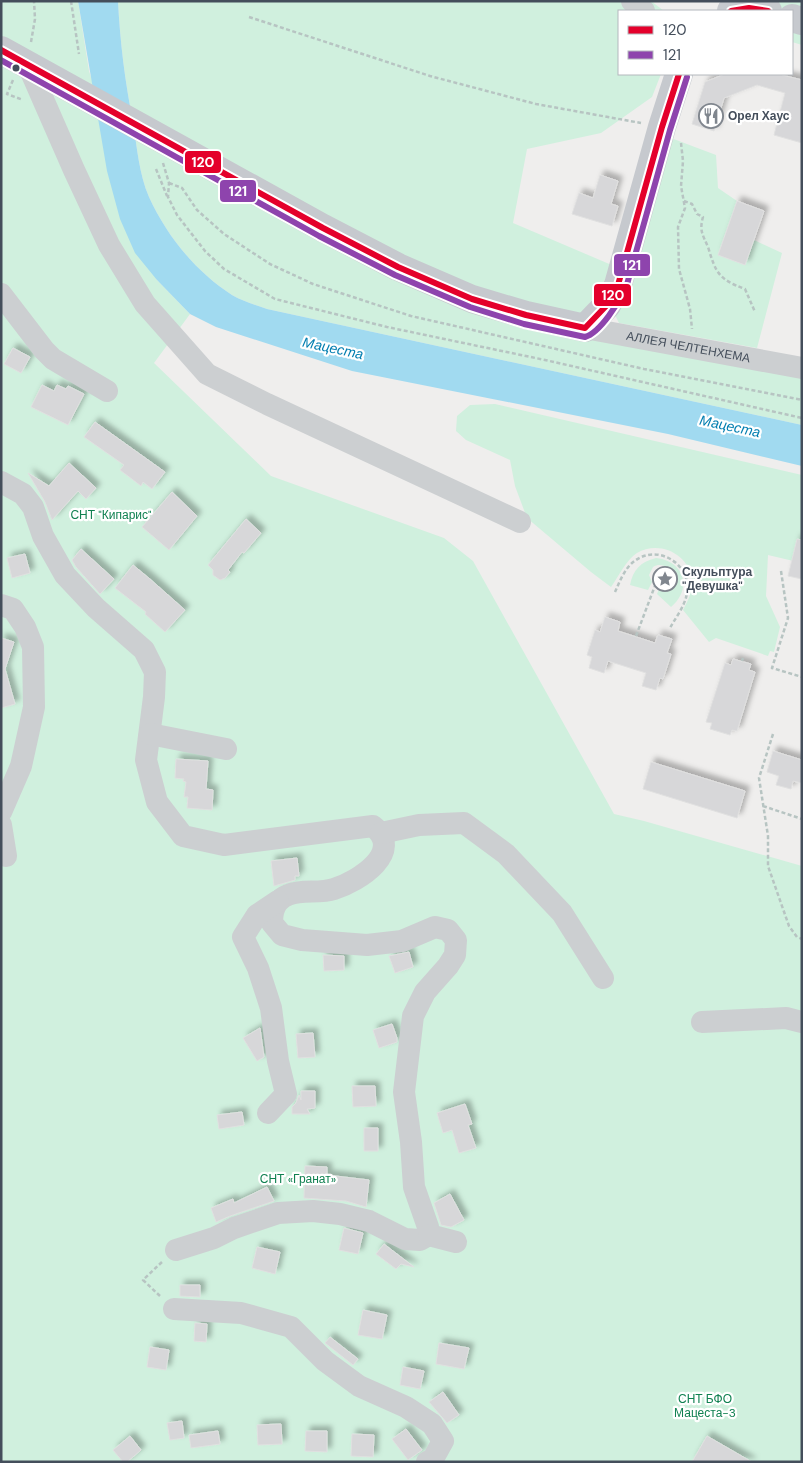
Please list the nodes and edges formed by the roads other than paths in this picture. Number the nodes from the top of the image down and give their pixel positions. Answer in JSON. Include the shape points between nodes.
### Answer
{"nodes":[{"id":1,"x":632,"y":1,"type":"edge"},
{"id":2,"x":737,"y":7,"type":"edge"},
{"id":3,"x":643,"y":10,"type":"edge"},
{"id":4,"x":765,"y":10,"type":"edge"},
{"id":5,"x":14,"y":58,"type":"edge"},
{"id":6,"x":679,"y":75,"type":"edge"},
{"id":7,"x":1,"y":294,"type":"edge"},
{"id":8,"x":585,"y":328,"type":"junction"},
{"id":9,"x":802,"y":368,"type":"edge"},
{"id":10,"x":107,"y":391,"type":"dead end"},
{"id":11,"x":1,"y":482,"type":"edge"},
{"id":12,"x":520,"y":522,"type":"dead end"},
{"id":13,"x":1,"y":605,"type":"edge"},
{"id":14,"x":150,"y":734,"type":"junction"},
{"id":15,"x":226,"y":749,"type":"dead end"},
{"id":16,"x":1,"y":812,"type":"edge"},
{"id":17,"x":1,"y":825,"type":"edge"},
{"id":18,"x":381,"y":833,"type":"junction"},
{"id":19,"x":6,"y":856,"type":"dead end"},
{"id":20,"x":278,"y":901,"type":"junction"},
{"id":21,"x":603,"y":978,"type":"dead end"},
{"id":22,"x":702,"y":1022,"type":"dead end"},
{"id":23,"x":802,"y":1022,"type":"edge"},
{"id":24,"x":268,"y":1113,"type":"dead end"},
{"id":25,"x":429,"y":1235,"type":"junction"},
{"id":26,"x":456,"y":1242,"type":"dead end"},
{"id":27,"x":176,"y":1250,"type":"road end"},
{"id":28,"x":174,"y":1309,"type":"road end"},
{"id":29,"x":427,"y":1462,"type":"edge"}],
"edges":[{"from":1,"to":3,"type":"street"},
{"from":2,"to":4,"type":"main road"},
{"from":5,"to":8,"type":"main road","name":"АЛЛЕЯ ЧЕЛТЕНХЕМА","via":[[53,79],[157,146],[398,267],[472,299]]},
{"from":5,"to":12,"type":"street","via":[[109,245],[145,304],[207,374]]},
{"from":6,"to":8,"type":"main road","via":[[671,134],[618,285],[607,305]]},
{"from":7,"to":10,"type":"street","via":[[53,359]]},
{"from":8,"to":9,"type":"street","name":"АЛЛЕЯ ЧЕЛТЕНХЕМА"},
{"from":11,"to":14,"type":"street","via":[[23,494],[33,507],[43,536],[65,575],[96,608],[144,650],[155,672]]},
{"from":13,"to":16,"type":"street","via":[[13,609],[33,646],[34,707],[21,766]]},
{"from":14,"to":15,"type":"street"},
{"from":14,"to":18,"type":"street","via":[[146,760],[158,802],[183,836],[224,845],[373,826]]},
{"from":17,"to":19,"type":"street"},
{"from":18,"to":20,"type":"street","via":[[384,842],[382,855],[372,868],[333,890],[288,895]]},
{"from":18,"to":21,"type":"street","via":[[419,825],[464,823],[506,854],[562,913]]},
{"from":20,"to":24,"type":"street","via":[[257,915],[244,937],[271,1008],[286,1094]]},
{"from":20,"to":25,"type":"street","via":[[272,913],[272,923],[282,935],[302,940],[367,945],[402,941],[435,927],[448,930],[456,940],[455,955],[425,992],[413,1016],[404,1092],[414,1186]]},
{"from":22,"to":23,"type":"street","via":[[786,1018]]},
{"from":25,"to":26,"type":"street"},
{"from":25,"to":27,"type":"street","via":[[420,1240],[405,1239],[369,1221],[340,1214],[278,1213]]},
{"from":28,"to":29,"type":"street","via":[[241,1313],[291,1327],[325,1361],[358,1386],[406,1407],[432,1424],[443,1441],[433,1459]]}]}
